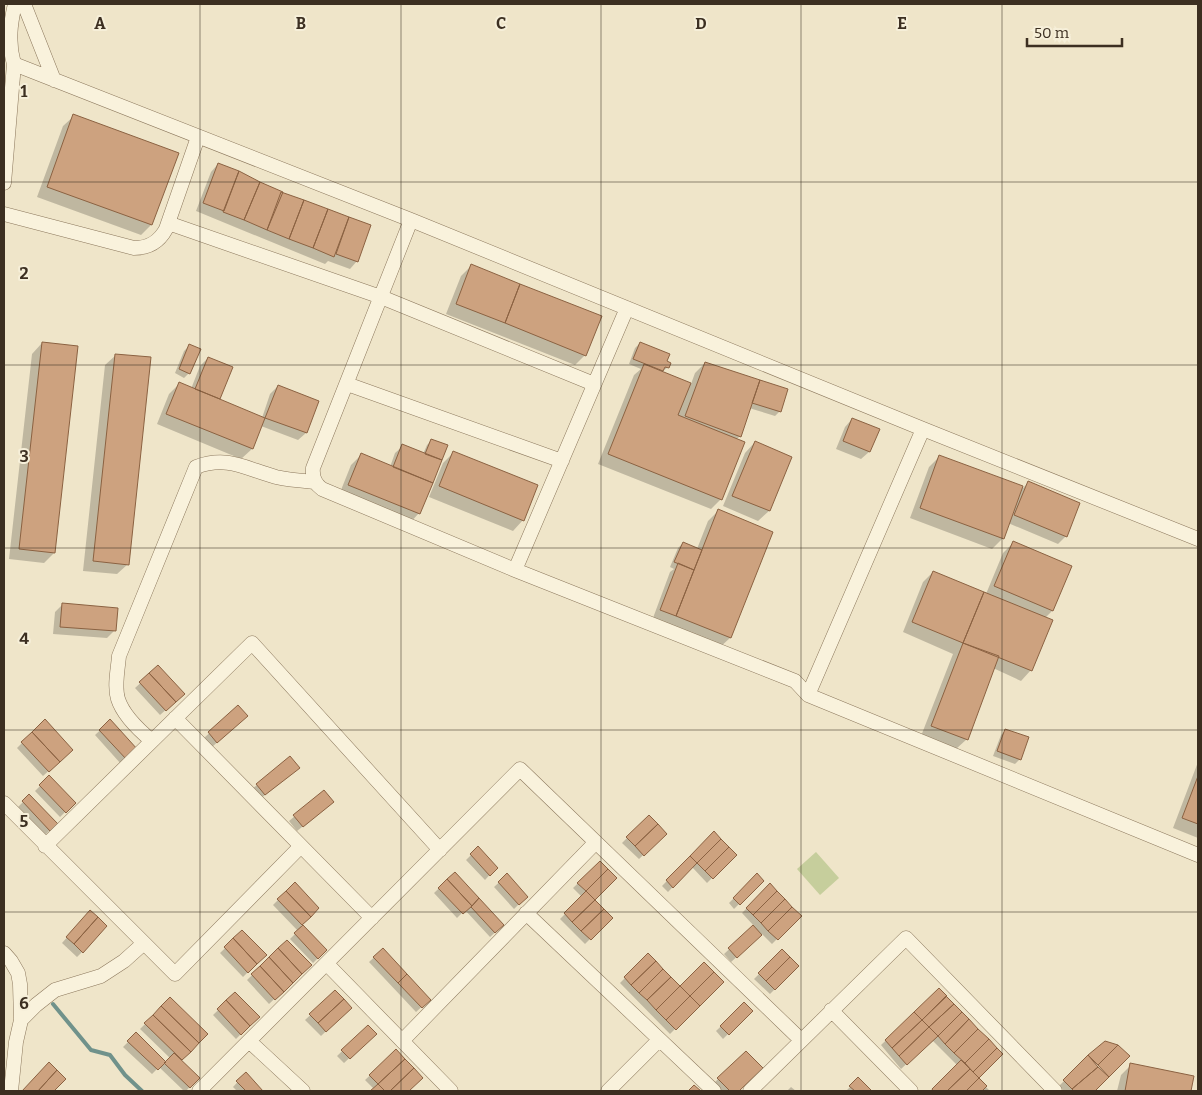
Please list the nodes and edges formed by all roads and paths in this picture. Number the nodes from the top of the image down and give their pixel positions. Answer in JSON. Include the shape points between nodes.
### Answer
{"nodes":[{"id":1,"x":16,"y":4,"type":"edge"},
{"id":2,"x":24,"y":4,"type":"edge"},
{"id":3,"x":14,"y":64,"type":"junction"},
{"id":4,"x":54,"y":80,"type":"junction"},
{"id":5,"x":7,"y":96,"type":"edge"},
{"id":6,"x":198,"y":137,"type":"junction"},
{"id":7,"x":4,"y":183,"type":"edge"},
{"id":8,"x":4,"y":214,"type":"edge"},
{"id":9,"x":411,"y":220,"type":"junction"},
{"id":10,"x":168,"y":223,"type":"junction"},
{"id":11,"x":381,"y":297,"type":"junction"},
{"id":12,"x":627,"y":308,"type":"junction"},
{"id":13,"x":347,"y":384,"type":"junction"},
{"id":14,"x":594,"y":384,"type":"junction"},
{"id":15,"x":923,"y":429,"type":"junction"},
{"id":16,"x":562,"y":461,"type":"junction"},
{"id":17,"x":316,"y":482,"type":"junction"},
{"id":18,"x":1198,"y":539,"type":"edge"},
{"id":19,"x":516,"y":570,"type":"junction"},
{"id":20,"x":808,"y":695,"type":"junction"},
{"id":21,"x":175,"y":718,"type":"junction"},
{"id":22,"x":152,"y":741,"type":"junction"},
{"id":23,"x":4,"y":803,"type":"edge"},
{"id":24,"x":596,"y":842,"type":"junction"},
{"id":25,"x":45,"y":846,"type":"junction"},
{"id":26,"x":301,"y":846,"type":"junction"},
{"id":27,"x":440,"y":850,"type":"junction"},
{"id":28,"x":1198,"y":855,"type":"edge"},
{"id":29,"x":526,"y":913,"type":"junction"},
{"id":30,"x":372,"y":918,"type":"junction"},
{"id":31,"x":144,"y":943,"type":"junction"},
{"id":32,"x":4,"y":953,"type":"edge"},
{"id":33,"x":327,"y":964,"type":"junction"},
{"id":34,"x":831,"y":1010,"type":"junction"},
{"id":35,"x":21,"y":1020,"type":"junction"},
{"id":36,"x":659,"y":1040,"type":"junction"},
{"id":37,"x":801,"y":1040,"type":"junction"},
{"id":38,"x":249,"y":1041,"type":"junction"},
{"id":39,"x":402,"y":1041,"type":"junction"},
{"id":40,"x":11,"y":1091,"type":"edge"},
{"id":41,"x":199,"y":1091,"type":"edge"},
{"id":42,"x":303,"y":1091,"type":"edge"},
{"id":43,"x":451,"y":1091,"type":"edge"},
{"id":44,"x":608,"y":1091,"type":"edge"},
{"id":45,"x":714,"y":1091,"type":"edge"},
{"id":46,"x":750,"y":1091,"type":"edge"},
{"id":47,"x":911,"y":1091,"type":"edge"},
{"id":48,"x":1056,"y":1091,"type":"edge"}],
"edges":[{"from":1,"to":3,"type":"street","via":[[10,34]]},
{"from":2,"to":4,"type":"street"},
{"from":3,"to":4,"type":"street"},
{"from":3,"to":5,"type":"street"},
{"from":4,"to":6,"type":"street"},
{"from":5,"to":7,"type":"street"},
{"from":6,"to":9,"type":"street"},
{"from":6,"to":10,"type":"street"},
{"from":8,"to":10,"type":"street","via":[[134,248],[159,240]]},
{"from":9,"to":11,"type":"street"},
{"from":9,"to":12,"type":"street"},
{"from":10,"to":11,"type":"street"},
{"from":11,"to":13,"type":"street"},
{"from":11,"to":14,"type":"street"},
{"from":12,"to":14,"type":"street"},
{"from":12,"to":15,"type":"street"},
{"from":13,"to":16,"type":"street"},
{"from":13,"to":17,"type":"street","via":[[313,468]]},
{"from":14,"to":16,"type":"street"},
{"from":15,"to":18,"type":"street"},
{"from":15,"to":20,"type":"street"},
{"from":16,"to":19,"type":"street"},
{"from":17,"to":19,"type":"street","via":[[322,489]]},
{"from":17,"to":22,"type":"street","via":[[276,477],[224,461],[196,467],[119,656],[118,700],[134,725]]},
{"from":19,"to":20,"type":"street","via":[[796,682]]},
{"from":20,"to":28,"type":"street"},
{"from":21,"to":22,"type":"street"},
{"from":21,"to":26,"type":"street"},
{"from":21,"to":27,"type":"street","via":[[252,643]]},
{"from":22,"to":25,"type":"street"},
{"from":23,"to":25,"type":"street"},
{"from":24,"to":27,"type":"street","via":[[520,769]]},
{"from":24,"to":29,"type":"street"},
{"from":24,"to":37,"type":"street"},
{"from":25,"to":31,"type":"street"},
{"from":26,"to":30,"type":"street"},
{"from":26,"to":31,"type":"street","via":[[175,974]]},
{"from":27,"to":30,"type":"street"},
{"from":29,"to":36,"type":"street"},
{"from":29,"to":39,"type":"street"},
{"from":30,"to":33,"type":"street"},
{"from":31,"to":35,"type":"street","via":[[101,976],[55,990]]},
{"from":32,"to":35,"type":"street","via":[[18,973]]},
{"from":33,"to":38,"type":"street"},
{"from":33,"to":39,"type":"street"},
{"from":34,"to":37,"type":"street"},
{"from":34,"to":47,"type":"street"},
{"from":34,"to":48,"type":"street","via":[[906,938]]},
{"from":35,"to":40,"type":"street"},
{"from":36,"to":44,"type":"street"},
{"from":36,"to":45,"type":"street"},
{"from":37,"to":46,"type":"street"},
{"from":38,"to":41,"type":"street"},
{"from":38,"to":42,"type":"street"},
{"from":39,"to":43,"type":"street"}]}
